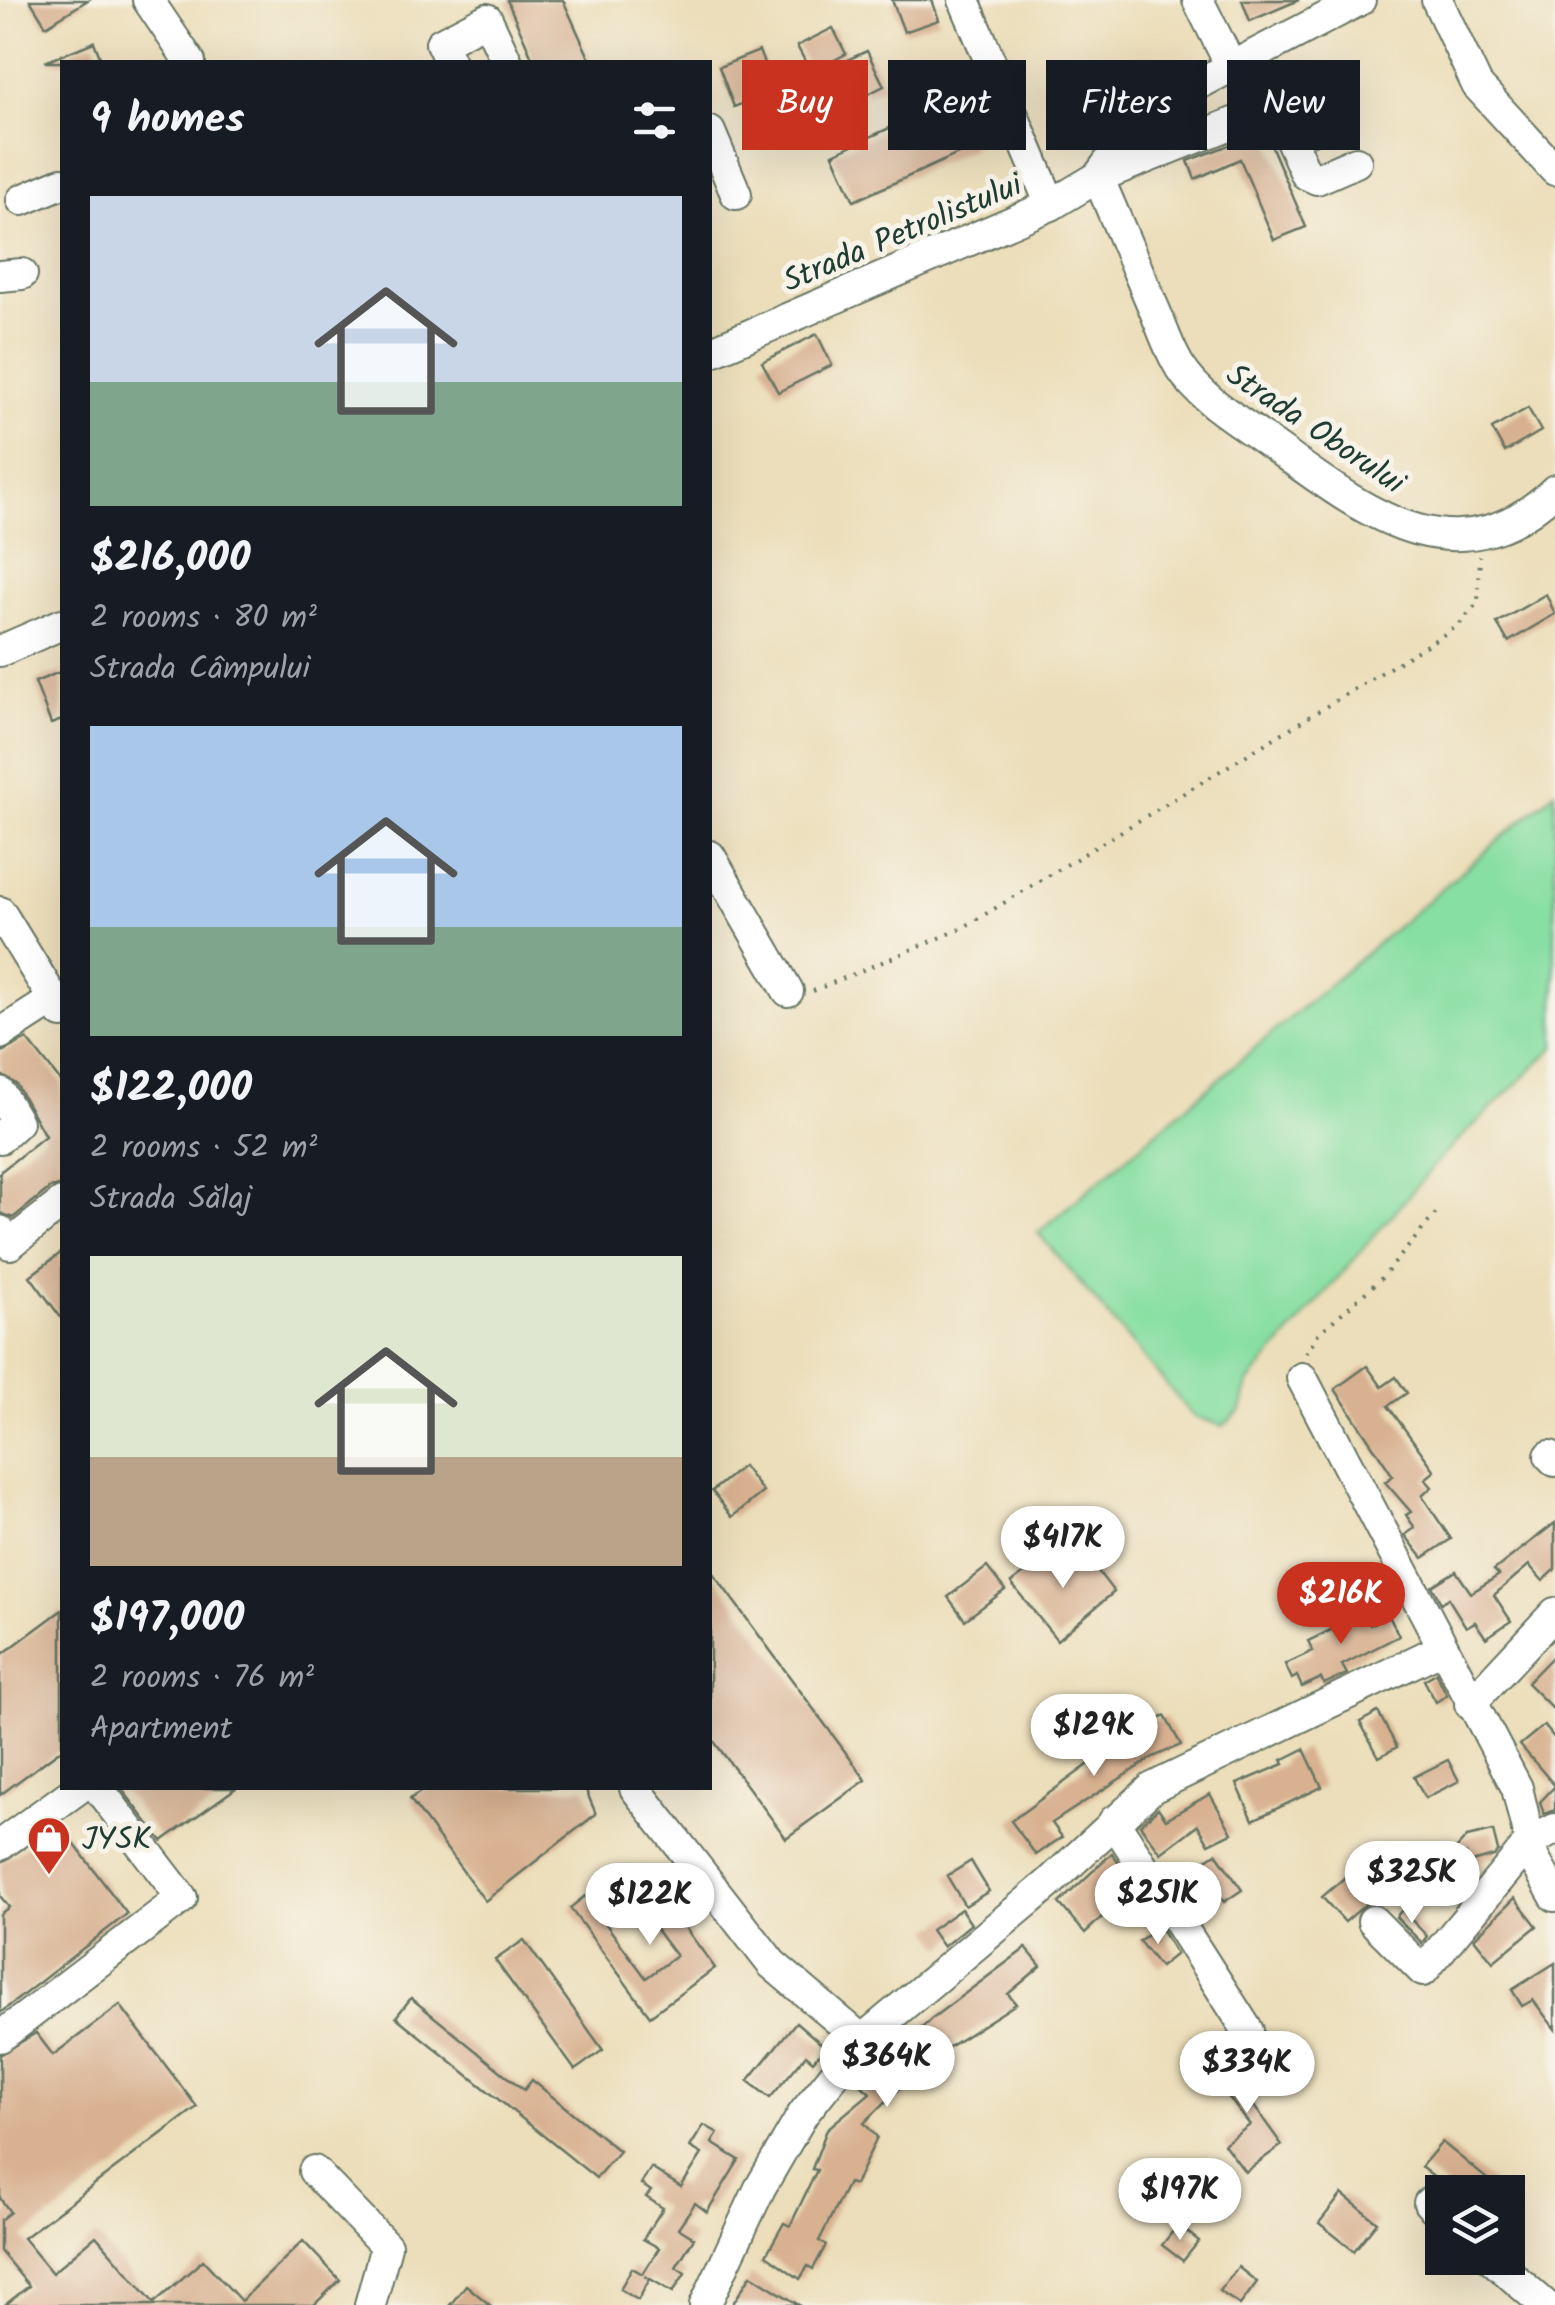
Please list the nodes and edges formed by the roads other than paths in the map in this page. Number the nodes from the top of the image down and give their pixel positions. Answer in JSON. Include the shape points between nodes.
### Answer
{"nodes":[{"id":1,"x":148,"y":0,"type":"edge"},
{"id":2,"x":964,"y":0,"type":"edge"},
{"id":3,"x":1198,"y":0,"type":"edge"},
{"id":4,"x":1360,"y":0,"type":"edge"},
{"id":5,"x":1436,"y":0,"type":"edge"},
{"id":6,"x":177,"y":57,"type":"edge"},
{"id":7,"x":449,"y":60,"type":"edge"},
{"id":8,"x":506,"y":60,"type":"edge"},
{"id":9,"x":1228,"y":60,"type":"edge"},
{"id":10,"x":1243,"y":60,"type":"edge"},
{"id":11,"x":1227,"y":68,"type":"edge"},
{"id":12,"x":712,"y":137,"type":"edge"},
{"id":13,"x":1356,"y":162,"type":"dead end"},
{"id":14,"x":1555,"y":170,"type":"edge"},
{"id":15,"x":1098,"y":177,"type":"junction"},
{"id":16,"x":60,"y":184,"type":"edge"},
{"id":17,"x":736,"y":194,"type":"dead end"},
{"id":18,"x":22,"y":200,"type":"dead end"},
{"id":19,"x":1050,"y":206,"type":"junction"},
{"id":20,"x":712,"y":351,"type":"edge"},
{"id":21,"x":1555,"y":490,"type":"edge"},
{"id":22,"x":60,"y":625,"type":"edge"},
{"id":23,"x":0,"y":651,"type":"edge"},
{"id":24,"x":712,"y":859,"type":"edge"},
{"id":25,"x":0,"y":912,"type":"edge"},
{"id":26,"x":788,"y":990,"type":"road end"},
{"id":27,"x":58,"y":1006,"type":"edge"},
{"id":28,"x":0,"y":1034,"type":"edge"},
{"id":29,"x":0,"y":1093,"type":"edge"},
{"id":30,"x":0,"y":1138,"type":"edge"},
{"id":31,"x":60,"y":1205,"type":"edge"},
{"id":32,"x":0,"y":1231,"type":"edge"},
{"id":33,"x":1302,"y":1378,"type":"road end"},
{"id":34,"x":1555,"y":1613,"type":"edge"},
{"id":35,"x":1441,"y":1649,"type":"junction"},
{"id":36,"x":1470,"y":1704,"type":"junction"},
{"id":37,"x":60,"y":1778,"type":"edge"},
{"id":38,"x":76,"y":1790,"type":"edge"},
{"id":39,"x":100,"y":1790,"type":"edge"},
{"id":40,"x":636,"y":1790,"type":"edge"},
{"id":41,"x":1114,"y":1820,"type":"junction"},
{"id":42,"x":0,"y":1823,"type":"edge"},
{"id":43,"x":1542,"y":1835,"type":"edge"},
{"id":44,"x":0,"y":1845,"type":"edge"},
{"id":45,"x":1555,"y":1896,"type":"edge"},
{"id":46,"x":1373,"y":1921,"type":"dead end"},
{"id":47,"x":1248,"y":2031,"type":"dead end"},
{"id":48,"x":0,"y":2037,"type":"edge"},
{"id":49,"x":862,"y":2040,"type":"junction"},
{"id":50,"x":314,"y":2171,"type":"dead end"},
{"id":51,"x":1511,"y":2275,"type":"edge"},
{"id":52,"x":370,"y":2305,"type":"edge"},
{"id":53,"x":705,"y":2305,"type":"edge"},
{"id":54,"x":1545,"y":2305,"type":"edge"}],
"edges":[{"from":1,"to":6,"type":"street"},
{"from":2,"to":19,"type":"street"},
{"from":3,"to":9,"type":"street"},
{"from":4,"to":10,"type":"street","name":"Strada Petrolistului"},
{"from":5,"to":14,"type":"street","via":[[1476,85]]},
{"from":7,"to":8,"type":"street","via":[[440,43],[487,19]]},
{"from":11,"to":15,"type":"street","name":"Strada Petrolistului","via":[[1147,120]]},
{"from":12,"to":17,"type":"street"},
{"from":13,"to":15,"type":"street","via":[[1317,178],[1306,174],[1276,106]]},
{"from":15,"to":19,"type":"street","name":"Strada Petrolistului"},
{"from":15,"to":21,"type":"street","name":"Strada Oborului","via":[[1178,364],[1200,392],[1307,470],[1404,530],[1474,534],[1532,510]]},
{"from":16,"to":18,"type":"street"},
{"from":19,"to":20,"type":"street","name":"Strada Petrolistului"},
{"from":22,"to":23,"type":"street"},
{"from":24,"to":26,"type":"street"},
{"from":25,"to":27,"type":"street"},
{"from":27,"to":28,"type":"street"},
{"from":29,"to":30,"type":"street","via":[[17,1122]]},
{"from":31,"to":32,"type":"street","via":[[10,1244]]},
{"from":33,"to":35,"type":"street"},
{"from":34,"to":36,"type":"street"},
{"from":35,"to":36,"type":"street"},
{"from":35,"to":41,"type":"street","via":[[1176,1774]]},
{"from":36,"to":43,"type":"street"},
{"from":37,"to":42,"type":"street"},
{"from":38,"to":44,"type":"street"},
{"from":39,"to":48,"type":"street","via":[[182,1898]]},
{"from":40,"to":49,"type":"street","via":[[772,1964]]},
{"from":41,"to":47,"type":"street"},
{"from":41,"to":49,"type":"street"},
{"from":43,"to":45,"type":"street"},
{"from":43,"to":46,"type":"street","via":[[1423,1971]]},
{"from":49,"to":53,"type":"street","via":[[803,2114]]},
{"from":50,"to":52,"type":"street","via":[[386,2246]]},
{"from":51,"to":54,"type":"street"}]}
